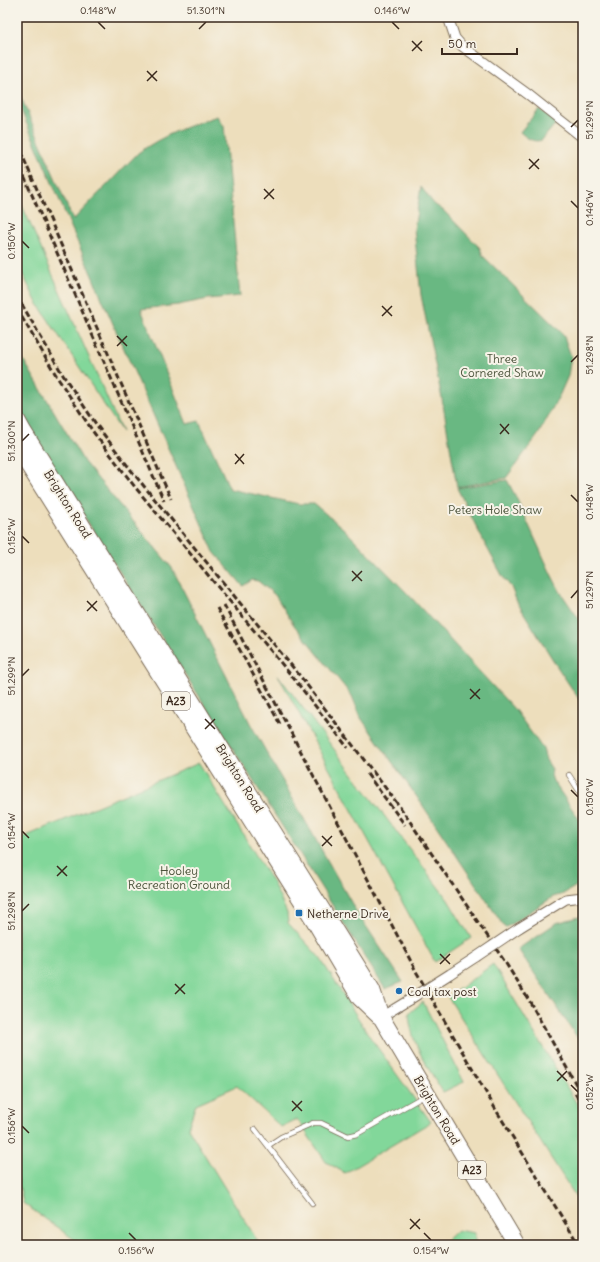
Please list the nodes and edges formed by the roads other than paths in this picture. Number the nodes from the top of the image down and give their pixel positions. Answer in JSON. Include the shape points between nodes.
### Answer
{"nodes":[{"id":1,"x":448,"y":17,"type":"edge"},
{"id":2,"x":583,"y":138,"type":"edge"},
{"id":3,"x":17,"y":420,"type":"edge"},
{"id":4,"x":17,"y":447,"type":"edge"},
{"id":5,"x":569,"y":775,"type":"dead end"},
{"id":6,"x":583,"y":797,"type":"edge"},
{"id":7,"x":583,"y":897,"type":"edge"},
{"id":8,"x":380,"y":1017,"type":"junction"},
{"id":9,"x":427,"y":1094,"type":"junction"},
{"id":10,"x":255,"y":1129,"type":"dead end"},
{"id":11,"x":269,"y":1145,"type":"junction"},
{"id":12,"x":312,"y":1203,"type":"dead end"},
{"id":13,"x":517,"y":1245,"type":"edge"}],
"edges":[{"from":1,"to":2,"type":"street","via":[[455,38],[462,46]]},
{"from":3,"to":8,"type":"highway","name":"Brighton Road","number":"A23","via":[[372,990]]},
{"from":4,"to":8,"type":"highway","name":"Brighton Road","number":"A23","via":[[314,920],[360,998]]},
{"from":5,"to":6,"type":"lane"},
{"from":7,"to":8,"type":"street","bridge":true,"via":[[566,899]]},
{"from":8,"to":9,"type":"highway","name":"Brighton Road","number":"A23"},
{"from":9,"to":11,"type":"lane","via":[[357,1134],[348,1136],[321,1123],[313,1123]]},
{"from":9,"to":13,"type":"highway","name":"Brighton Road","number":"A23"},
{"from":10,"to":11,"type":"lane"},
{"from":11,"to":12,"type":"lane"}]}
